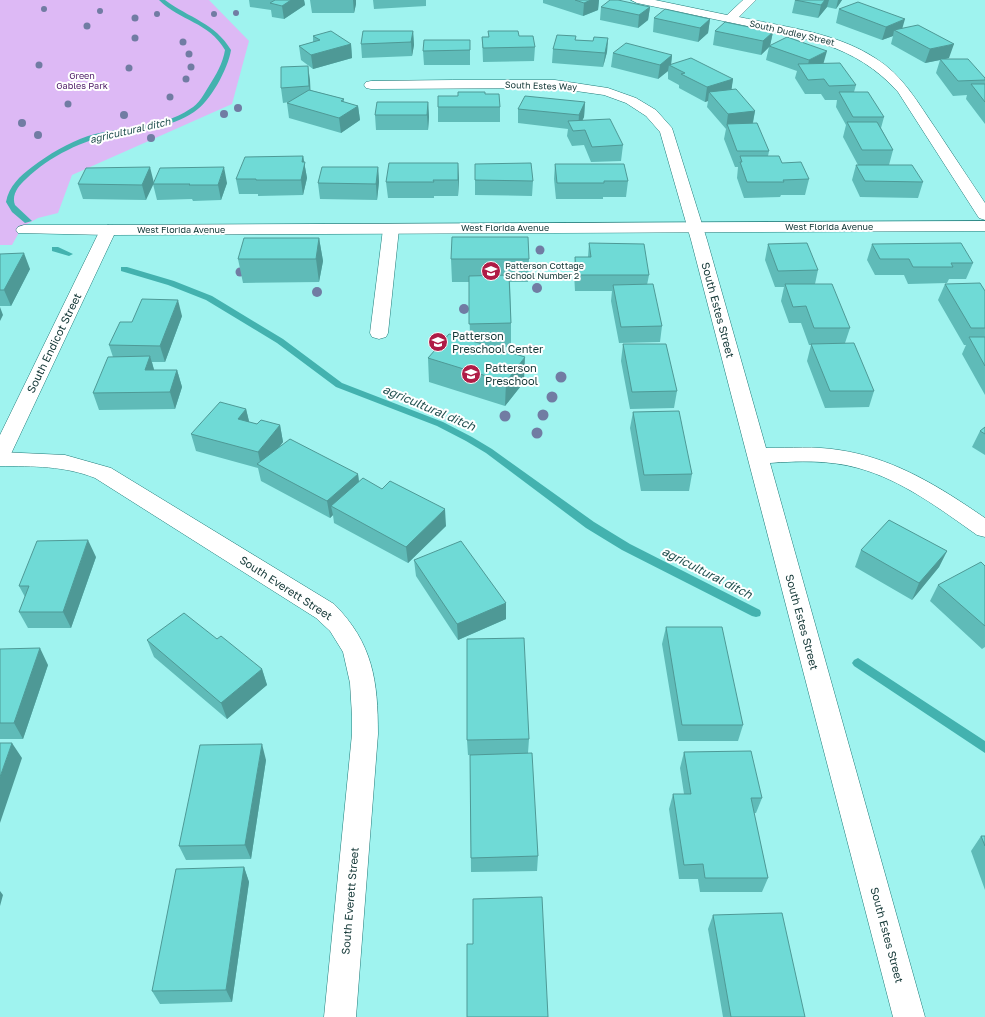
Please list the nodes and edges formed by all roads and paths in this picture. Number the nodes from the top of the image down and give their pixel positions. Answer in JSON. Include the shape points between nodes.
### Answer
{"nodes":[{"id":1,"x":637,"y":0,"type":"edge"},
{"id":2,"x":750,"y":0,"type":"edge"},
{"id":3,"x":730,"y":19,"type":"junction"},
{"id":4,"x":371,"y":85,"type":"dead end"},
{"id":5,"x":985,"y":215,"type":"edge"},
{"id":6,"x":985,"y":226,"type":"edge"},
{"id":7,"x":696,"y":228,"type":"junction"},
{"id":8,"x":391,"y":229,"type":"junction"},
{"id":9,"x":24,"y":230,"type":"dead end"},
{"id":10,"x":108,"y":230,"type":"junction"},
{"id":11,"x":379,"y":333,"type":"dead end"},
{"id":12,"x":757,"y":456,"type":"junction"},
{"id":13,"x":0,"y":457,"type":"edge"},
{"id":14,"x":985,"y":528,"type":"edge"},
{"id":15,"x":340,"y":1017,"type":"edge"},
{"id":16,"x":909,"y":1017,"type":"edge"}],
"edges":[{"from":1,"to":3,"type":"street","name":"South Dudley Street"},
{"from":2,"to":3,"type":"street"},
{"from":3,"to":5,"type":"street","name":"South Dudley Street","via":[[836,44],[879,65],[903,90]]},
{"from":4,"to":7,"type":"street","name":"South Estes Way","via":[[560,85],[598,90],[627,99],[652,113],[667,131]]},
{"from":6,"to":7,"type":"street","name":"West Florida Avenue"},
{"from":7,"to":8,"type":"street","name":"West Florida Avenue"},
{"from":7,"to":12,"type":"street","name":"South Estes Street"},
{"from":8,"to":10,"type":"street","name":"West Florida Avenue"},
{"from":8,"to":11,"type":"street"},
{"from":9,"to":10,"type":"street","name":"West Florida Avenue"},
{"from":10,"to":13,"type":"street","name":"South Endicot Street"},
{"from":12,"to":14,"type":"street","via":[[817,455],[856,460],[910,482]]},
{"from":12,"to":16,"type":"street","name":"South Estes Street"},
{"from":13,"to":15,"type":"street","name":"South Everett Street","via":[[63,461],[87,466],[103,473],[325,611],[348,636],[361,667],[365,734]]}]}
